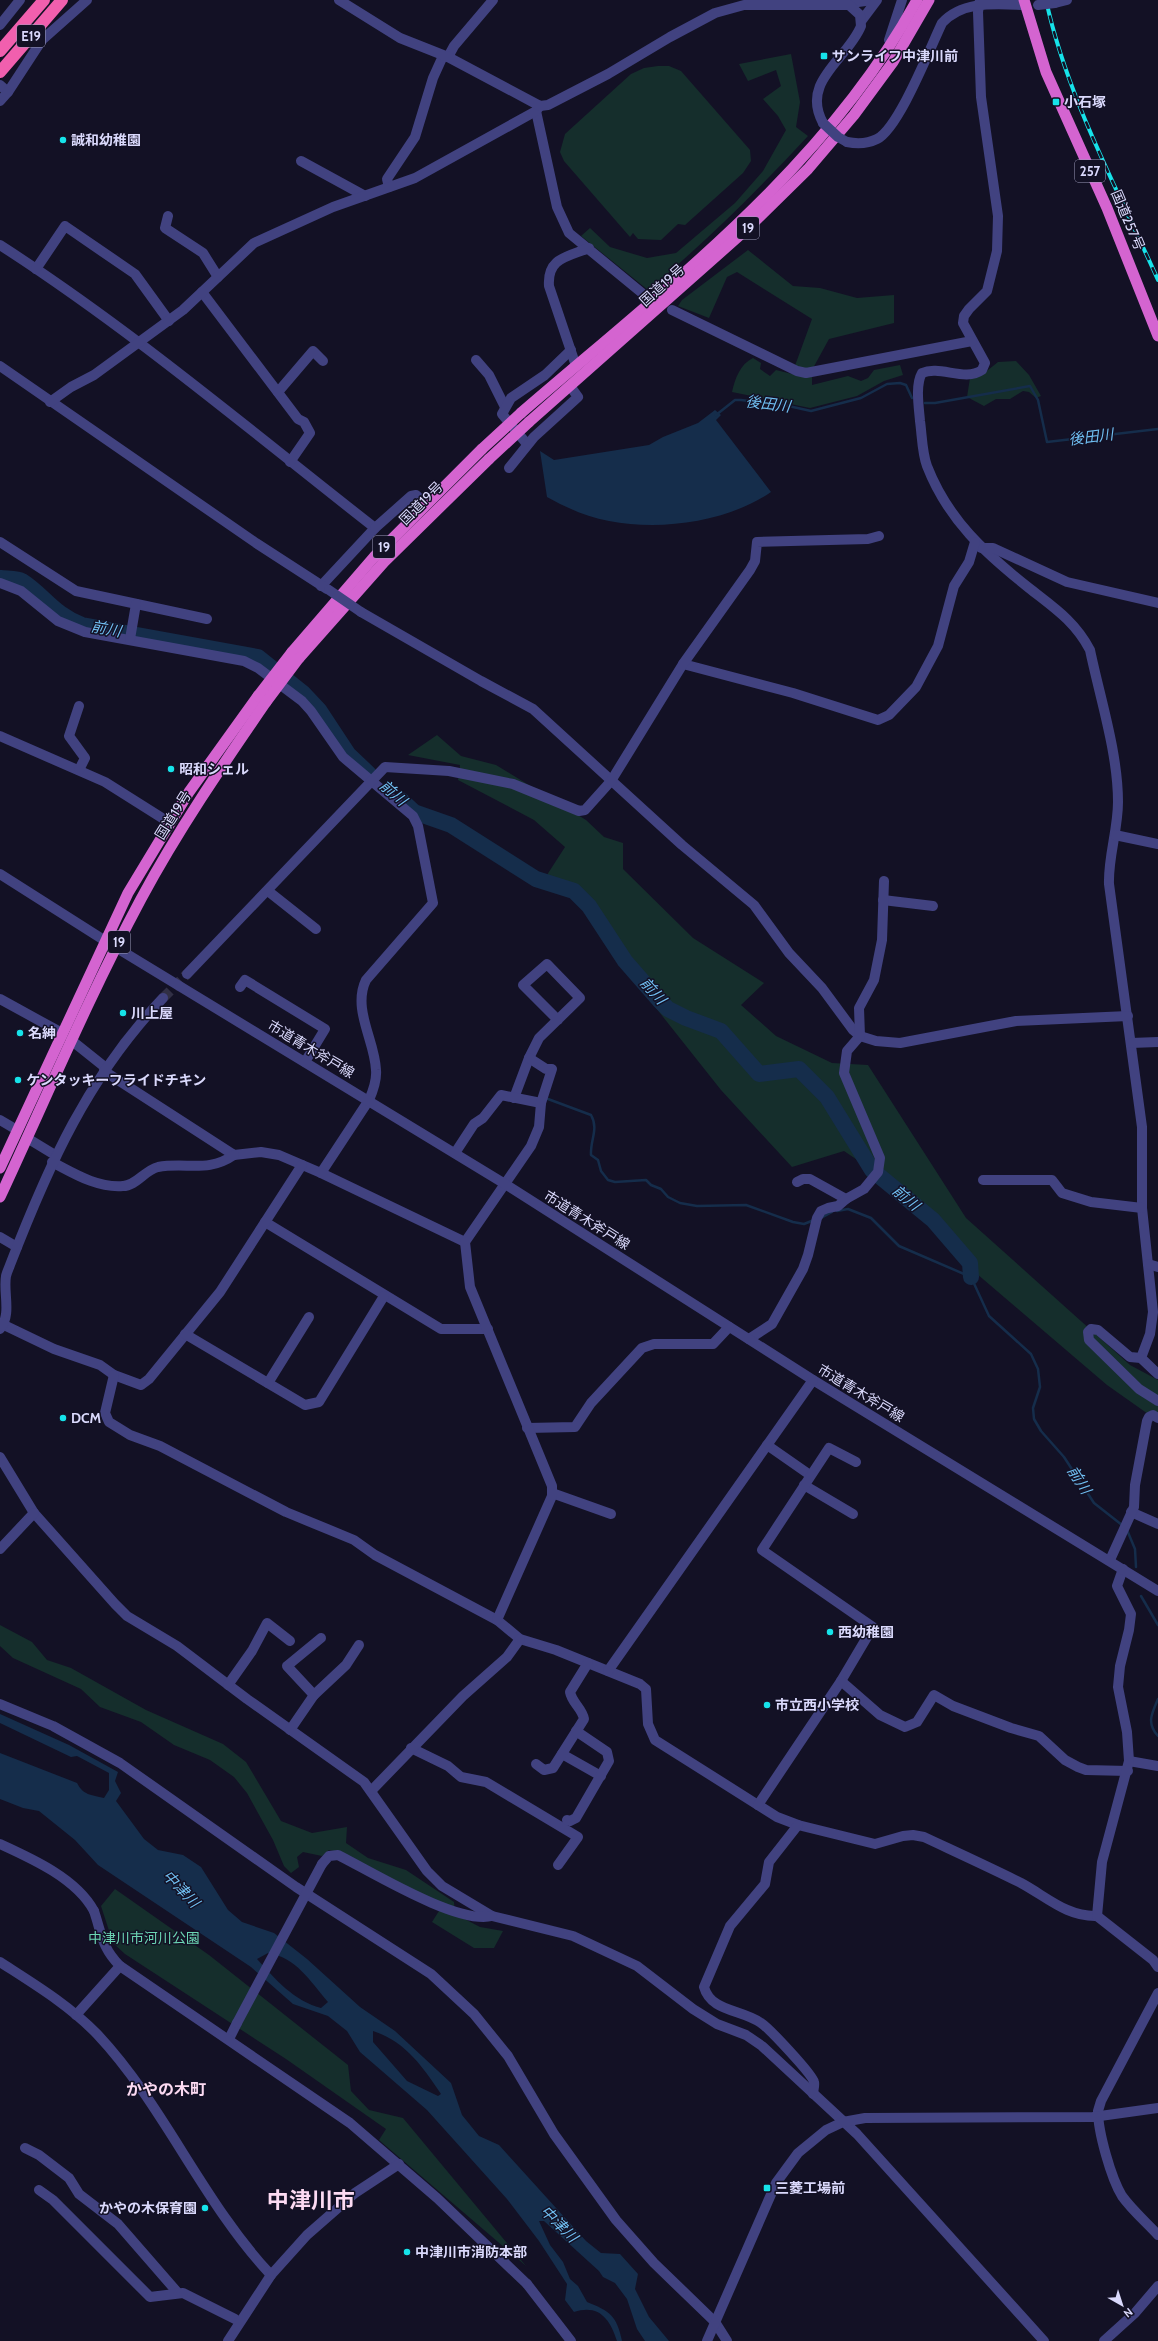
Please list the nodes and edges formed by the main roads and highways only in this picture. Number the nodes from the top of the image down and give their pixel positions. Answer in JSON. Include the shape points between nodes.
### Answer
{"nodes":[{"id":1,"x":44,"y":0,"type":"edge"},
{"id":2,"x":62,"y":0,"type":"edge"},
{"id":3,"x":917,"y":0,"type":"edge"},
{"id":4,"x":930,"y":0,"type":"edge"},
{"id":5,"x":1024,"y":3,"type":"edge"},
{"id":6,"x":0,"y":51,"type":"edge"},
{"id":7,"x":0,"y":72,"type":"edge"},
{"id":8,"x":1158,"y":336,"type":"edge"},
{"id":9,"x":486,"y":454,"type":"junction"},
{"id":10,"x":295,"y":655,"type":"junction"},
{"id":11,"x":262,"y":699,"type":"junction"},
{"id":12,"x":112,"y":945,"type":"junction"},
{"id":13,"x":0,"y":1168,"type":"edge"},
{"id":14,"x":0,"y":1198,"type":"edge"}],
"edges":[{"from":1,"to":6,"type":"highway","number":"E19"},
{"from":2,"to":7,"type":"highway","number":"E19"},
{"from":3,"to":9,"type":"highway","name":"国道19号","number":"19","bridge":true,"via":[[882,56],[844,109],[798,163],[739,222],[521,413]]},
{"from":4,"to":9,"type":"highway","name":"国道19号","number":"19","bridge":true,"via":[[893,62],[854,115],[808,169],[748,228],[570,386],[529,422]]},
{"from":5,"to":8,"type":"highway","name":"国道257号","number":"257","via":[[1046,72],[1107,208]]},
{"from":9,"to":10,"type":"highway","name":"国道19号","number":"19"},
{"from":9,"to":10,"type":"highway","name":"国道19号","number":"19","via":[[426,504],[374,557]]},
{"from":10,"to":11,"type":"highway","name":"国道19号","number":"19","bridge":true},
{"from":11,"to":12,"type":"highway","name":"国道19号","number":"19"},
{"from":11,"to":12,"type":"highway","name":"国道19号","number":"19","via":[[209,762],[170,823],[128,894]]},
{"from":12,"to":13,"type":"highway","name":"国道19号","number":"19","via":[[62,1033]]},
{"from":12,"to":14,"type":"highway","name":"国道19号","number":"19"}]}
